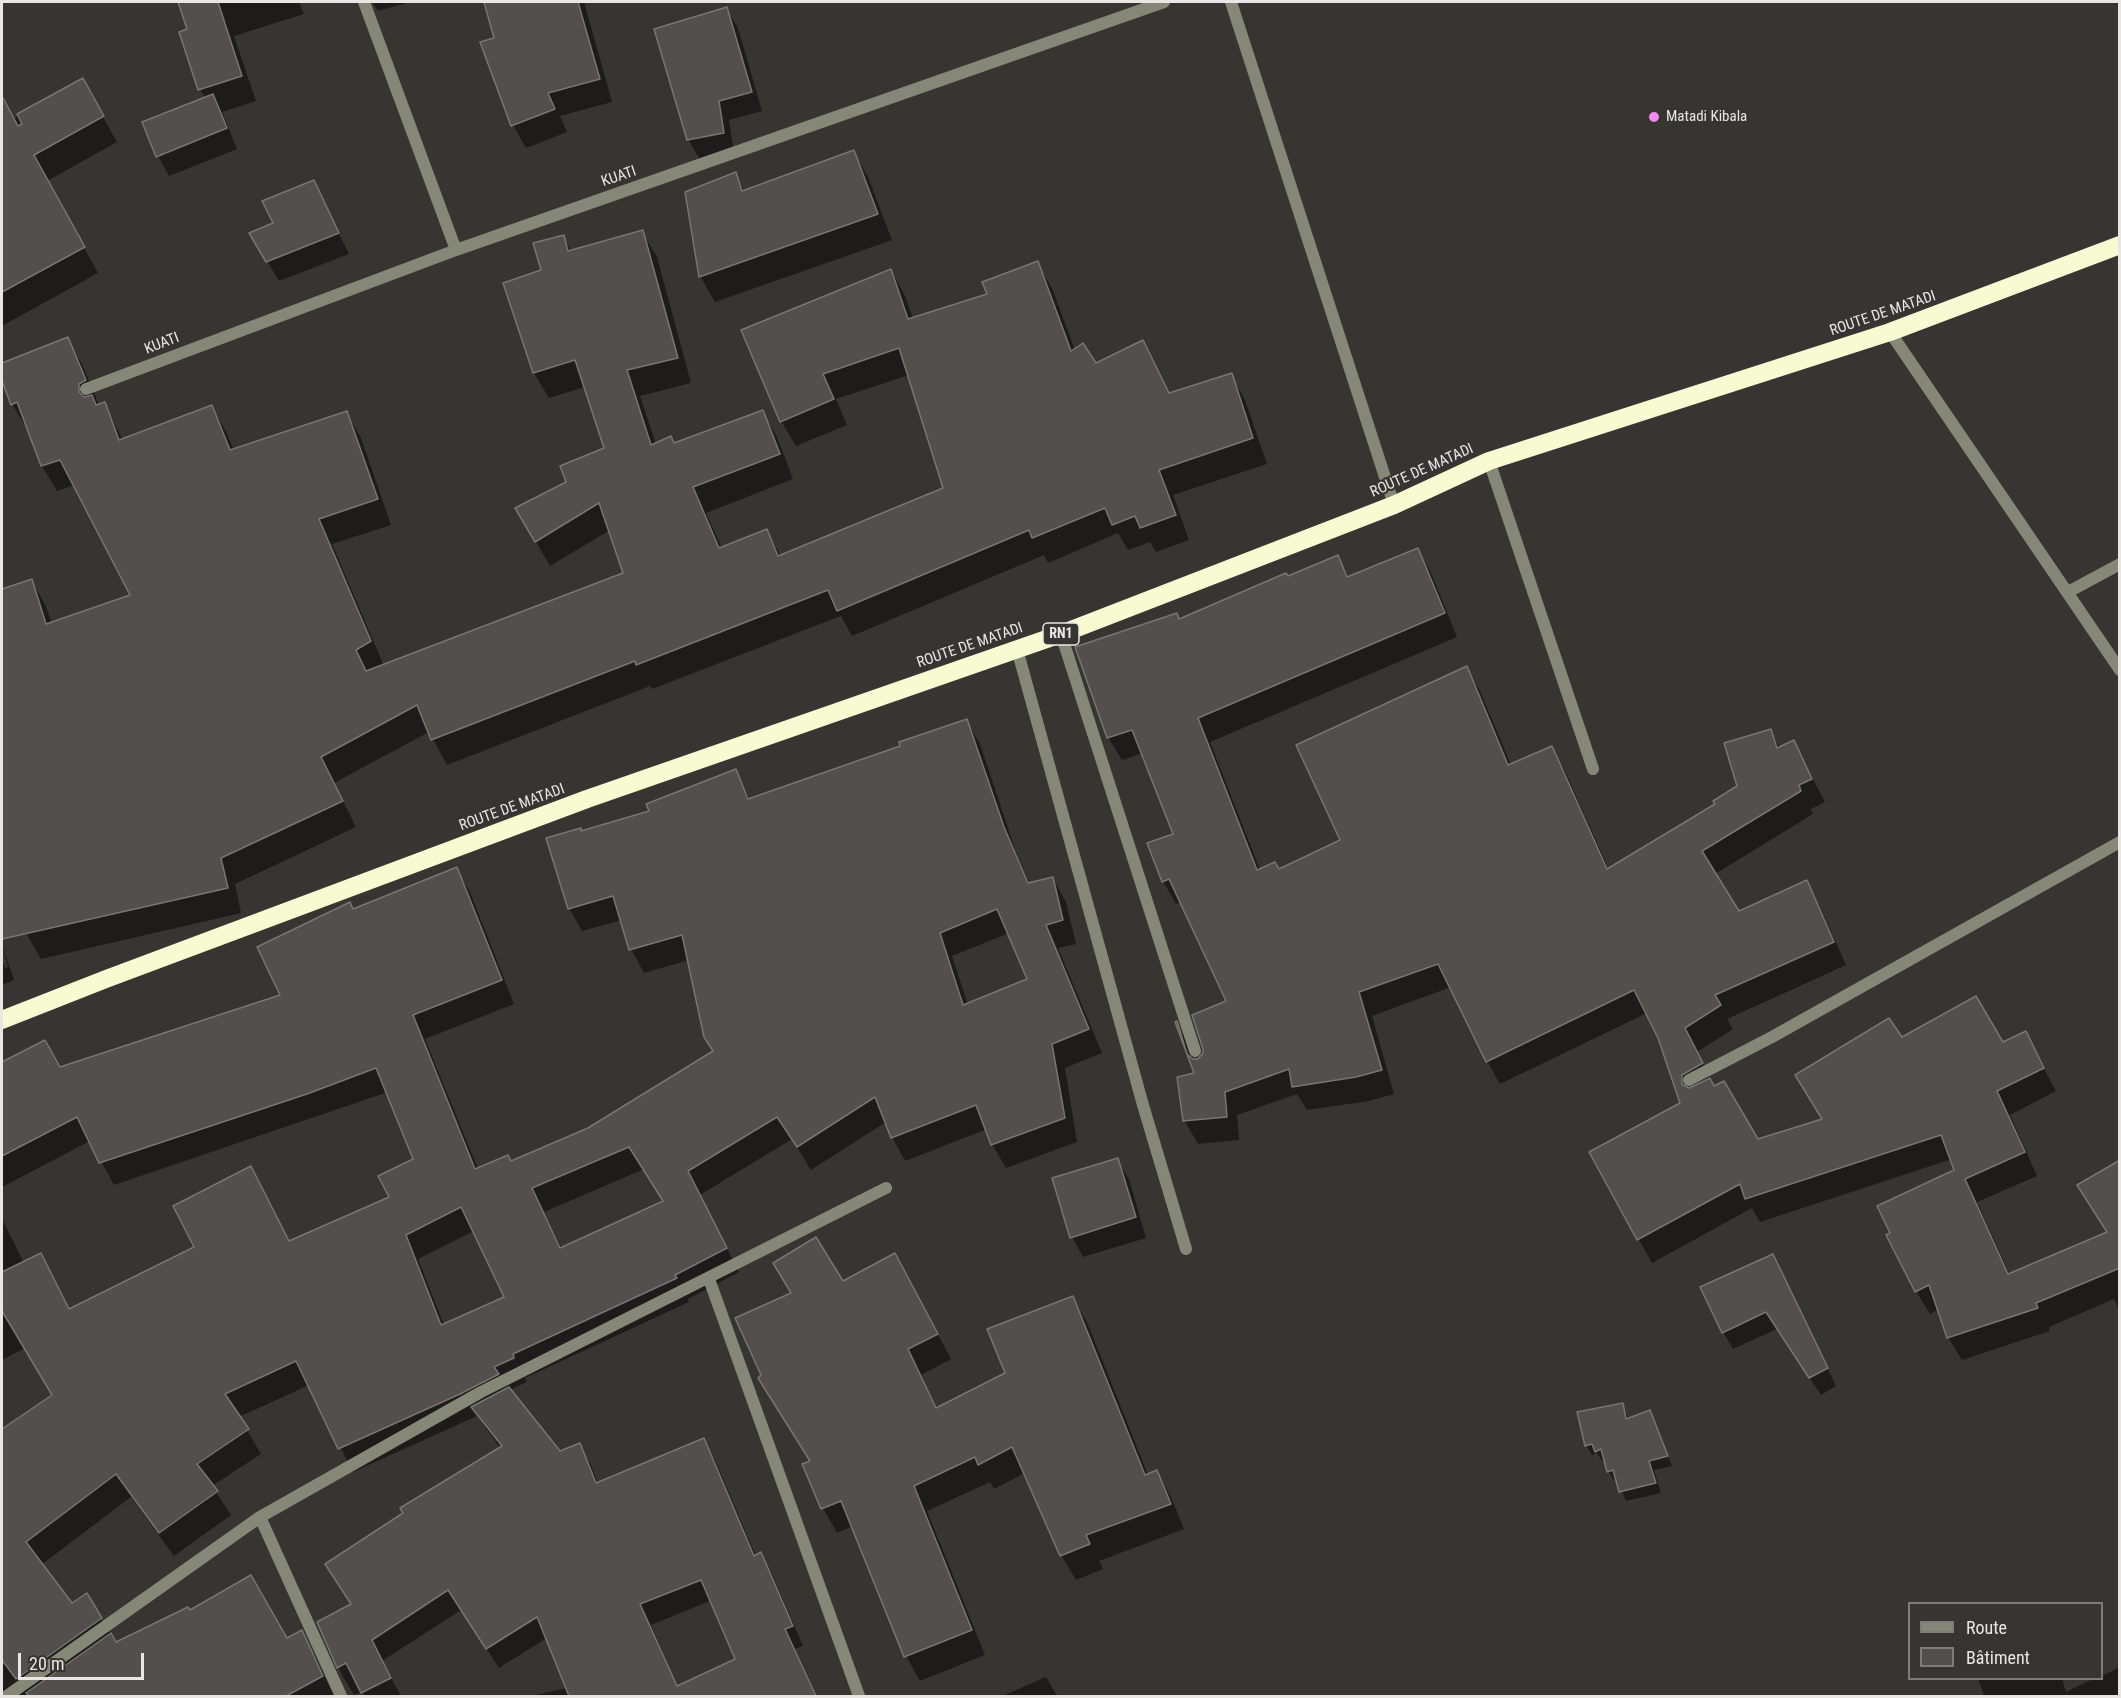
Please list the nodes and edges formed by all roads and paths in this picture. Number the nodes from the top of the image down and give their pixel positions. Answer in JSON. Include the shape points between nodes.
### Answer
{"nodes":[{"id":1,"x":364,"y":2,"type":"edge"},
{"id":2,"x":1164,"y":2,"type":"edge"},
{"id":3,"x":1231,"y":2,"type":"edge"},
{"id":4,"x":2120,"y":245,"type":"edge"},
{"id":5,"x":456,"y":250,"type":"junction"},
{"id":6,"x":1890,"y":332,"type":"junction"},
{"id":7,"x":86,"y":389,"type":"dead end"},
{"id":8,"x":1489,"y":461,"type":"junction"},
{"id":9,"x":1394,"y":505,"type":"junction"},
{"id":10,"x":2120,"y":564,"type":"edge"},
{"id":11,"x":2068,"y":592,"type":"junction"},
{"id":12,"x":1061,"y":634,"type":"junction"},
{"id":13,"x":1017,"y":649,"type":"junction"},
{"id":14,"x":2120,"y":670,"type":"edge"},
{"id":15,"x":1593,"y":769,"type":"dead end"},
{"id":16,"x":2120,"y":842,"type":"edge"},
{"id":17,"x":2,"y":1020,"type":"edge"},
{"id":18,"x":1195,"y":1051,"type":"dead end"},
{"id":19,"x":1689,"y":1080,"type":"dead end"},
{"id":20,"x":886,"y":1188,"type":"dead end"},
{"id":21,"x":1186,"y":1249,"type":"dead end"},
{"id":22,"x":709,"y":1279,"type":"junction"},
{"id":23,"x":260,"y":1517,"type":"junction"},
{"id":24,"x":2,"y":1689,"type":"edge"},
{"id":25,"x":6,"y":1696,"type":"edge"},
{"id":26,"x":341,"y":1696,"type":"edge"},
{"id":27,"x":859,"y":1696,"type":"edge"}],
"edges":[{"from":1,"to":5,"type":"street"},
{"from":2,"to":5,"type":"street","name":"KUATI"},
{"from":3,"to":9,"type":"street"},
{"from":4,"to":6,"type":"highway","name":"ROUTE DE MATADI","number":"RN1"},
{"from":5,"to":7,"type":"street","name":"KUATI"},
{"from":6,"to":8,"type":"highway","name":"ROUTE DE MATADI","number":"RN1"},
{"from":6,"to":11,"type":"street"},
{"from":8,"to":9,"type":"highway","name":"ROUTE DE MATADI","number":"RN1"},
{"from":8,"to":15,"type":"street"},
{"from":9,"to":12,"type":"highway","name":"ROUTE DE MATADI","number":"RN1"},
{"from":10,"to":11,"type":"street"},
{"from":11,"to":14,"type":"street"},
{"from":12,"to":13,"type":"highway","name":"ROUTE DE MATADI","number":"RN1"},
{"from":12,"to":18,"type":"street"},
{"from":13,"to":17,"type":"highway","name":"ROUTE DE MATADI","number":"RN1","via":[[587,799]]},
{"from":13,"to":21,"type":"street"},
{"from":16,"to":19,"type":"street"},
{"from":20,"to":22,"type":"street"},
{"from":22,"to":23,"type":"street","via":[[481,1392]]},
{"from":22,"to":27,"type":"street"},
{"from":23,"to":25,"type":"street"},
{"from":23,"to":26,"type":"street"},
{"from":24,"to":25,"type":"street"}]}
